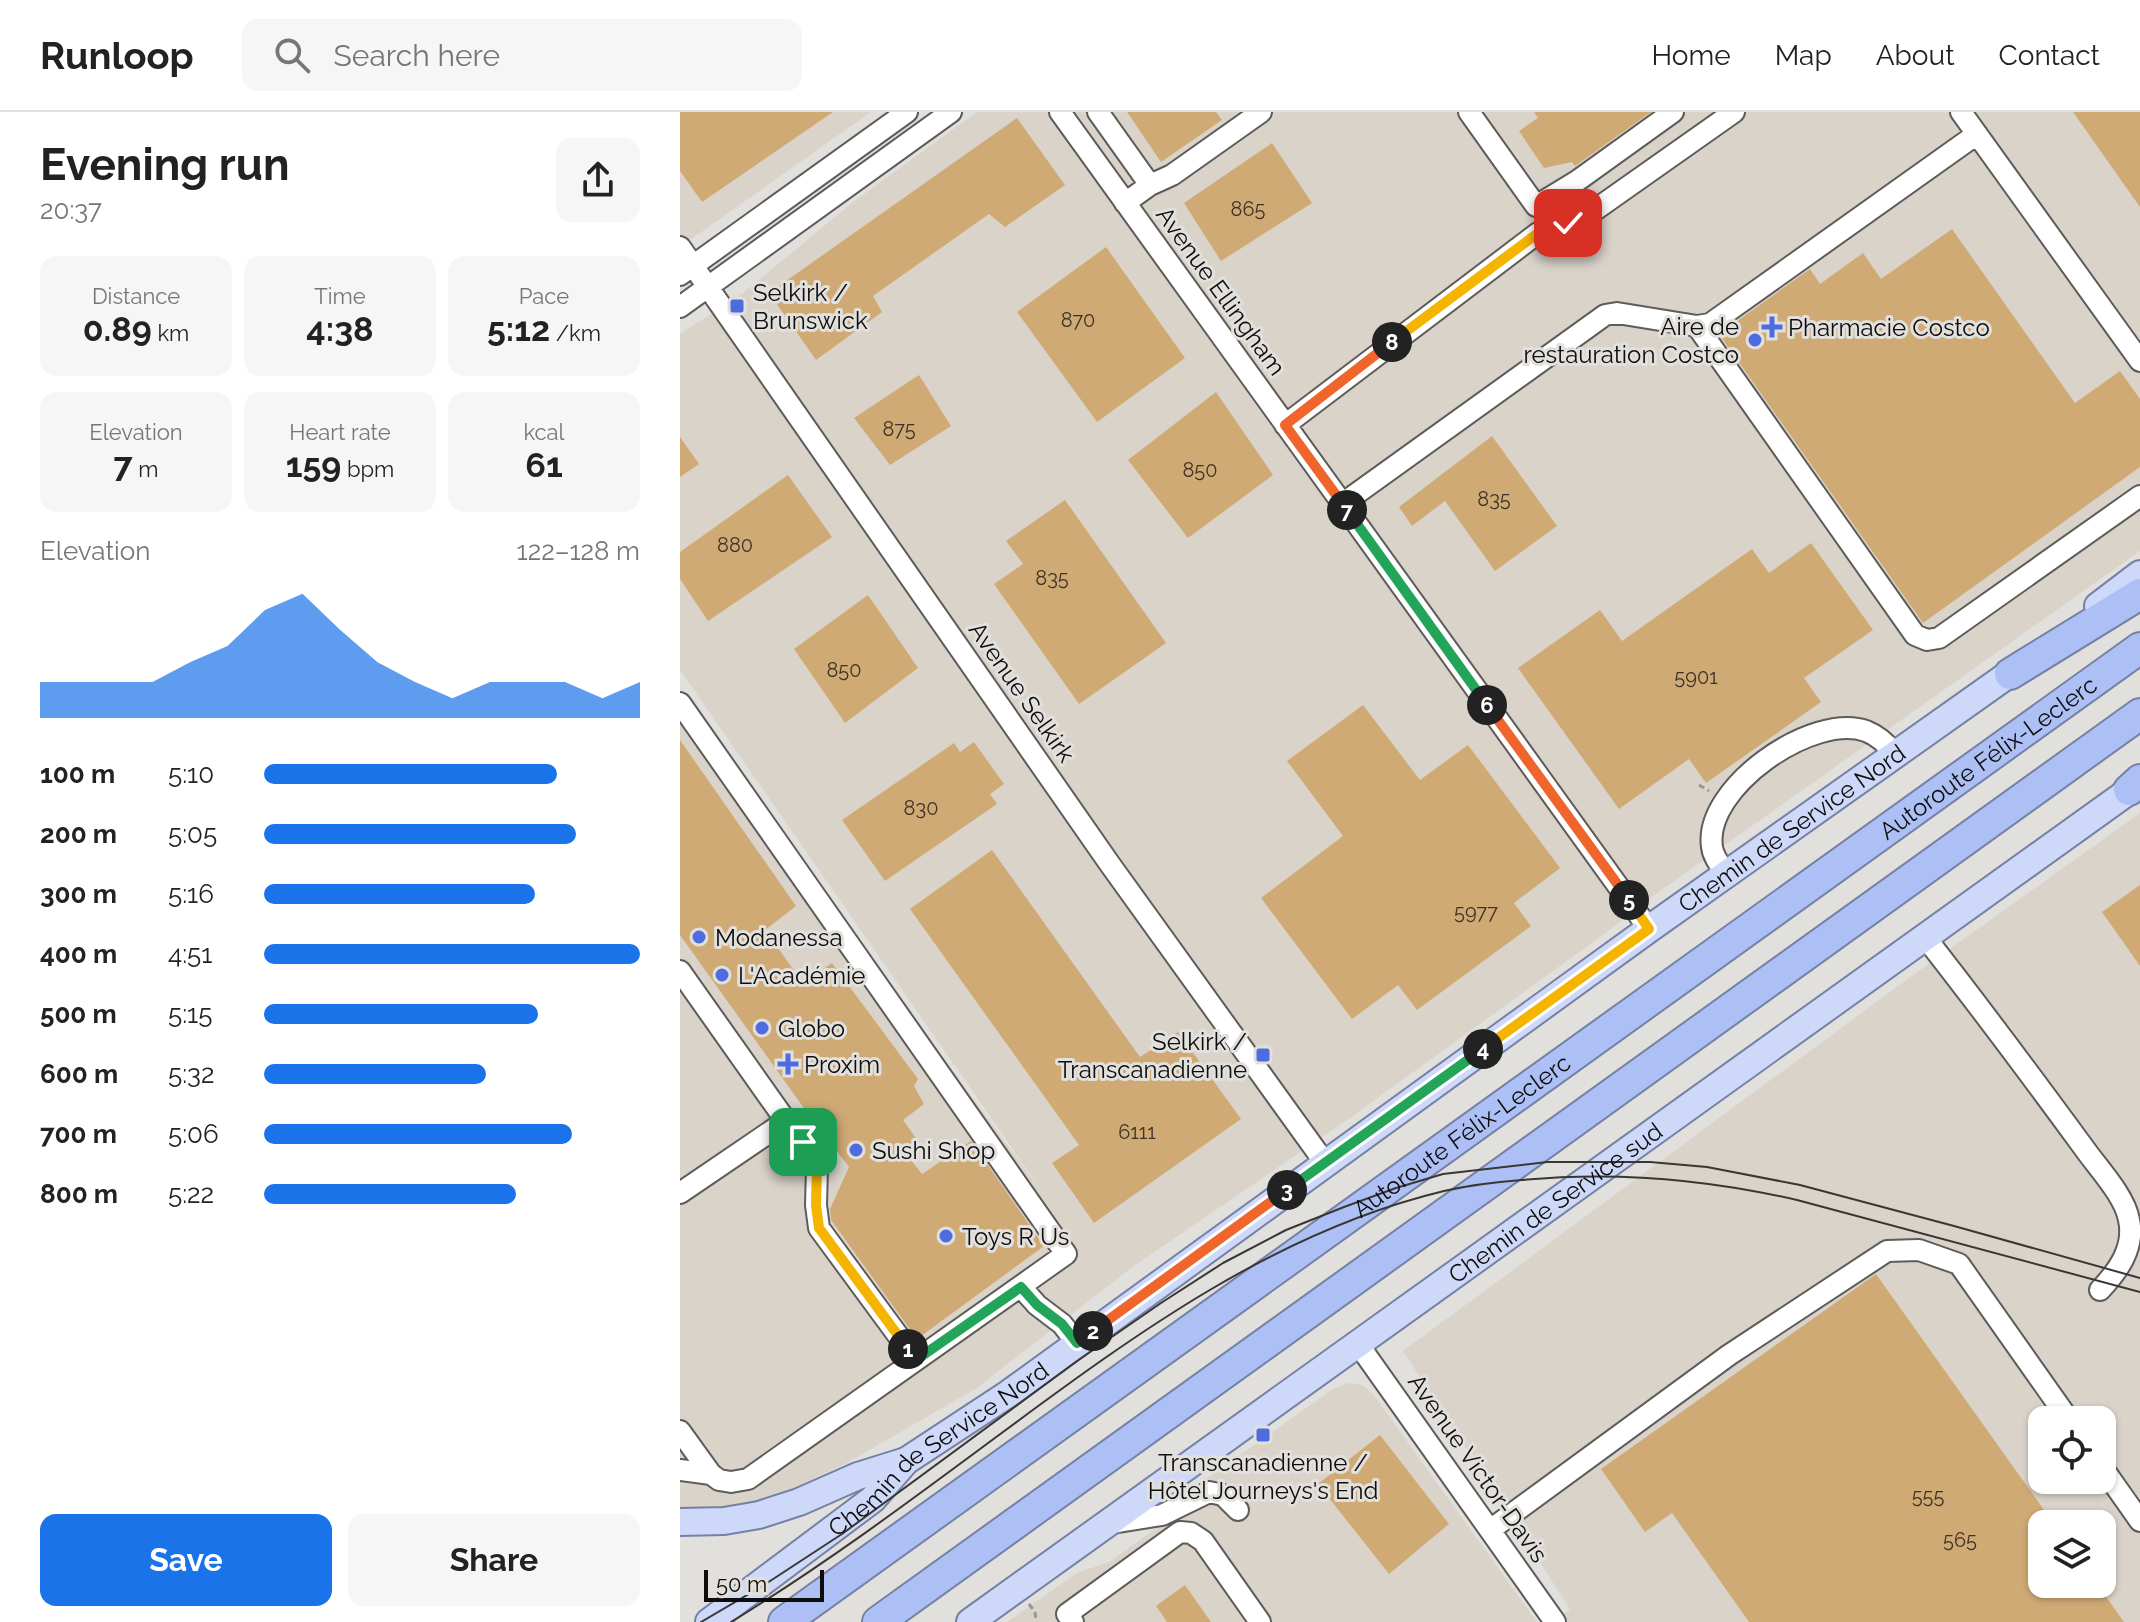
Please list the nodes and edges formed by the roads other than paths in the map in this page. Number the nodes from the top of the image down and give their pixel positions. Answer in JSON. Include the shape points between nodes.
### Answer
{"nodes":[{"id":1,"x":907,"y":112,"type":"edge"},
{"id":2,"x":951,"y":112,"type":"edge"},
{"id":3,"x":1060,"y":112,"type":"edge"},
{"id":4,"x":1098,"y":112,"type":"edge"},
{"id":5,"x":1261,"y":112,"type":"edge"},
{"id":6,"x":1469,"y":112,"type":"edge"},
{"id":7,"x":1673,"y":112,"type":"edge"},
{"id":8,"x":1734,"y":112,"type":"edge"},
{"id":9,"x":1961,"y":112,"type":"edge"},
{"id":10,"x":1977,"y":134,"type":"junction"},
{"id":11,"x":1150,"y":185,"type":"junction"},
{"id":12,"x":1125,"y":203,"type":"junction"},
{"id":13,"x":680,"y":247,"type":"edge"},
{"id":14,"x":686,"y":271,"type":"edge"},
{"id":15,"x":708,"y":287,"type":"junction"},
{"id":16,"x":680,"y":307,"type":"edge"},
{"id":17,"x":1697,"y":326,"type":"junction"},
{"id":18,"x":2140,"y":361,"type":"edge"},
{"id":19,"x":1285,"y":425,"type":"junction"},
{"id":20,"x":2140,"y":496,"type":"edge"},
{"id":21,"x":1342,"y":504,"type":"junction"},
{"id":22,"x":2140,"y":574,"type":"edge"},
{"id":23,"x":2140,"y":594,"type":"edge"},
{"id":24,"x":2140,"y":648,"type":"edge"},
{"id":25,"x":2010,"y":674,"type":"junction"},
{"id":26,"x":680,"y":703,"type":"edge"},
{"id":27,"x":2140,"y":714,"type":"edge"},
{"id":28,"x":1895,"y":754,"type":"junction"},
{"id":29,"x":2136,"y":785,"type":"edge"},
{"id":30,"x":1726,"y":874,"type":"junction"},
{"id":31,"x":1649,"y":929,"type":"junction"},
{"id":32,"x":1925,"y":937,"type":"junction"},
{"id":33,"x":680,"y":971,"type":"edge"},
{"id":34,"x":786,"y":1121,"type":"junction"},
{"id":35,"x":1325,"y":1163,"type":"junction"},
{"id":36,"x":680,"y":1193,"type":"edge"},
{"id":37,"x":1021,"y":1287,"type":"junction"},
{"id":38,"x":2100,"y":1290,"type":"dead end"},
{"id":39,"x":1077,"y":1343,"type":"junction"},
{"id":40,"x":1358,"y":1344,"type":"junction"},
{"id":41,"x":916,"y":1360,"type":"junction"},
{"id":42,"x":2059,"y":1406,"type":"edge"},
{"id":43,"x":680,"y":1431,"type":"edge"},
{"id":44,"x":906,"y":1461,"type":"junction"},
{"id":45,"x":680,"y":1470,"type":"edge"},
{"id":46,"x":711,"y":1474,"type":"junction"},
{"id":47,"x":2116,"y":1487,"type":"edge"},
{"id":48,"x":1238,"y":1510,"type":"dead end"},
{"id":49,"x":1166,"y":1513,"type":"junction"},
{"id":50,"x":2140,"y":1521,"type":"edge"},
{"id":51,"x":680,"y":1522,"type":"edge"},
{"id":52,"x":1109,"y":1523,"type":"junction"},
{"id":53,"x":1490,"y":1530,"type":"junction"},
{"id":54,"x":1180,"y":1532,"type":"junction"},
{"id":55,"x":709,"y":1622,"type":"edge"},
{"id":56,"x":784,"y":1622,"type":"edge"},
{"id":57,"x":878,"y":1622,"type":"edge"},
{"id":58,"x":970,"y":1622,"type":"edge"},
{"id":59,"x":1073,"y":1622,"type":"edge"},
{"id":60,"x":1260,"y":1622,"type":"edge"},
{"id":61,"x":1555,"y":1622,"type":"edge"}],
"edges":[{"from":1,"to":14,"type":"street"},
{"from":2,"to":15,"type":"street"},
{"from":3,"to":12,"type":"street","name":"Avenue Ellingham"},
{"from":4,"to":11,"type":"street"},
{"from":5,"to":11,"type":"street"},
{"from":6,"to":7,"type":"street","via":[[1536,206]]},
{"from":8,"to":19,"type":"street","via":[[1585,217],[1538,233]]},
{"from":9,"to":10,"type":"street"},
{"from":10,"to":17,"type":"street","via":[[1710,324]]},
{"from":10,"to":18,"type":"street"},
{"from":11,"to":12,"type":"street"},
{"from":12,"to":19,"type":"street","name":"Avenue Ellingham"},
{"from":13,"to":14,"type":"street","name":"Avenue Selkirk"},
{"from":14,"to":15,"type":"street","name":"Avenue Selkirk"},
{"from":15,"to":16,"type":"street"},
{"from":15,"to":35,"type":"street","name":"Avenue Selkirk"},
{"from":17,"to":20,"type":"street","via":[[1915,635],[1927,640],[1939,638]]},
{"from":17,"to":21,"type":"street","via":[[1605,315]]},
{"from":19,"to":21,"type":"street","name":"Avenue Ellingham"},
{"from":21,"to":31,"type":"street","name":"Avenue Ellingham"},
{"from":22,"to":25,"type":"main road","name":"Chemin de Service Nord"},
{"from":23,"to":25,"type":"highway"},
{"from":24,"to":56,"type":"highway","name":"Autoroute Félix-Leclerc"},
{"from":25,"to":28,"type":"main road","name":"Chemin de Service Nord"},
{"from":26,"to":37,"type":"street","via":[[1066,1254]]},
{"from":27,"to":57,"type":"highway"},
{"from":28,"to":30,"type":"main road","name":"Chemin de Service Nord"},
{"from":28,"to":30,"type":"street","via":[[1865,730],[1837,729],[1801,740],[1764,761],[1733,791],[1714,825],[1713,854]]},
{"from":29,"to":32,"type":"main road","name":"Chemin de Service sud"},
{"from":30,"to":31,"type":"main road","name":"Chemin de Service Nord"},
{"from":31,"to":35,"type":"main road","name":"Chemin de Service Nord"},
{"from":32,"to":38,"type":"street","via":[[2126,1207],[2127,1250]]},
{"from":32,"to":40,"type":"main road","name":"Chemin de Service sud"},
{"from":33,"to":34,"type":"street"},
{"from":34,"to":36,"type":"street"},
{"from":34,"to":41,"type":"street","via":[[817,1166],[819,1228]]},
{"from":35,"to":39,"type":"main road","name":"Chemin de Service Nord"},
{"from":37,"to":39,"type":"street"},
{"from":37,"to":41,"type":"street"},
{"from":39,"to":44,"type":"main road","name":"Chemin de Service Nord"},
{"from":40,"to":52,"type":"main road","name":"Chemin de Service sud"},
{"from":40,"to":53,"type":"street","name":"Avenue Victor-Davis"},
{"from":41,"to":46,"type":"street","via":[[748,1479],[731,1482]]},
{"from":42,"to":53,"type":"street","via":[[1959,1264],[1919,1250],[1887,1251],[1729,1355]]},
{"from":43,"to":46,"type":"street"},
{"from":44,"to":51,"type":"main road","via":[[759,1515]]},
{"from":44,"to":55,"type":"main road","name":"Chemin de Service Nord","via":[[873,1499]]},
{"from":45,"to":46,"type":"street"},
{"from":47,"to":50,"type":"street"},
{"from":48,"to":49,"type":"street","via":[[1223,1495],[1209,1492]]},
{"from":49,"to":52,"type":"street"},
{"from":49,"to":54,"type":"street"},
{"from":52,"to":58,"type":"main road","name":"Chemin de Service sud"},
{"from":53,"to":61,"type":"street","name":"Avenue Victor-Davis"},
{"from":54,"to":59,"type":"street","via":[[1067,1614]]},
{"from":54,"to":60,"type":"street","via":[[1203,1541]]}]}
